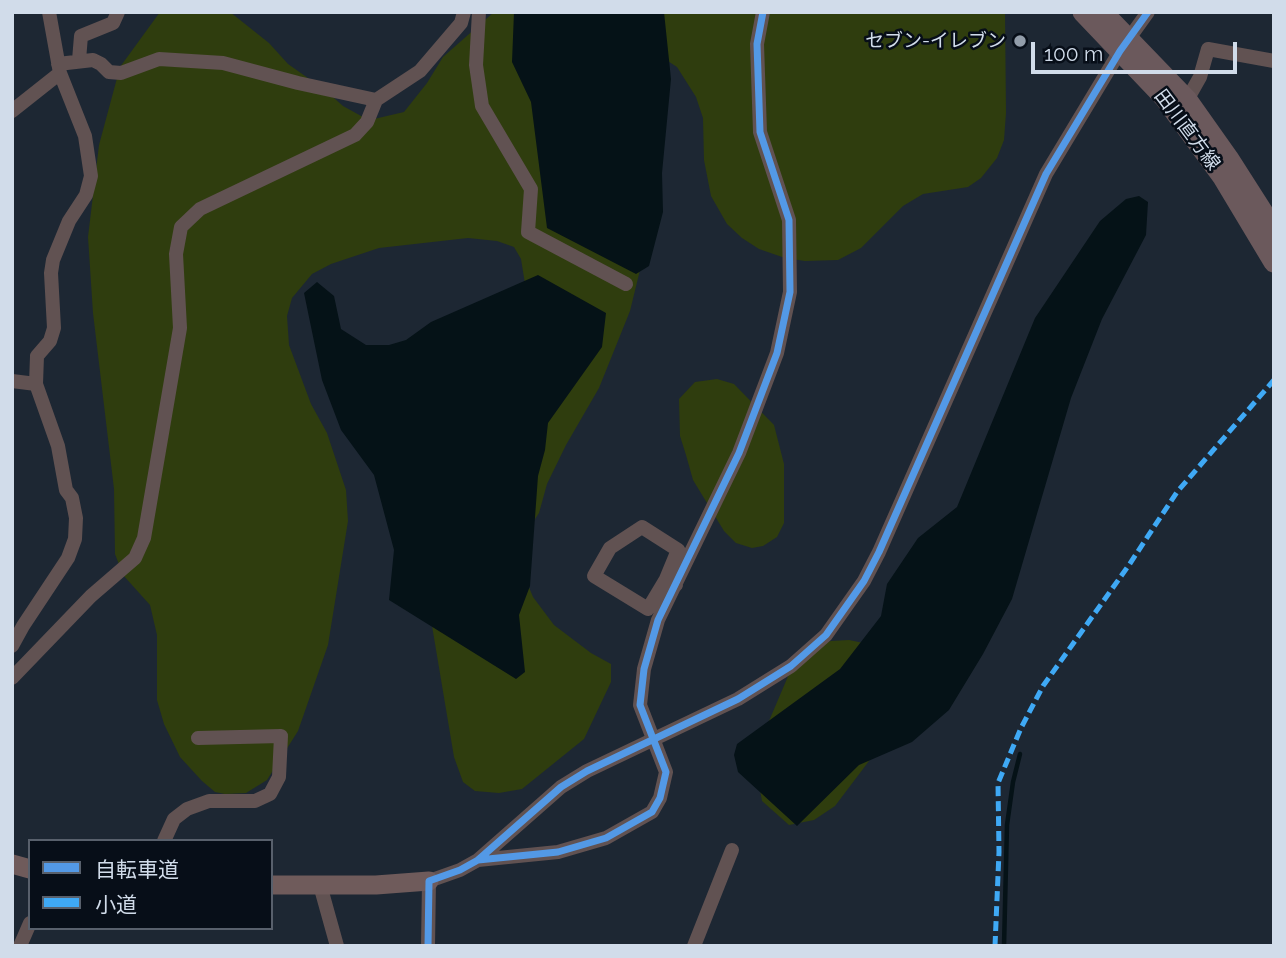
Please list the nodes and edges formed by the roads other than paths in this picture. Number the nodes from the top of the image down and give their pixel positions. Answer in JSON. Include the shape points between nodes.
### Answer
{"nodes":[{"id":1,"x":49,"y":12,"type":"edge"},
{"id":2,"x":118,"y":12,"type":"edge"},
{"id":3,"x":464,"y":12,"type":"edge"},
{"id":4,"x":479,"y":12,"type":"edge"},
{"id":5,"x":763,"y":12,"type":"edge"},
{"id":6,"x":1083,"y":12,"type":"edge"},
{"id":7,"x":1102,"y":12,"type":"edge"},
{"id":8,"x":1148,"y":12,"type":"edge"},
{"id":9,"x":1125,"y":45,"type":"junction"},
{"id":10,"x":79,"y":60,"type":"junction"},
{"id":11,"x":1274,"y":61,"type":"edge"},
{"id":12,"x":59,"y":68,"type":"junction"},
{"id":13,"x":376,"y":100,"type":"junction"},
{"id":14,"x":1187,"y":100,"type":"junction"},
{"id":15,"x":12,"y":111,"type":"edge"},
{"id":16,"x":1274,"y":230,"type":"edge"},
{"id":17,"x":1274,"y":262,"type":"edge"},
{"id":18,"x":626,"y":284,"type":"dead end"},
{"id":19,"x":12,"y":381,"type":"edge"},
{"id":20,"x":36,"y":384,"type":"junction"},
{"id":21,"x":671,"y":582,"type":"junction"},
{"id":22,"x":12,"y":646,"type":"edge"},
{"id":23,"x":12,"y":678,"type":"edge"},
{"id":24,"x":198,"y":738,"type":"dead end"},
{"id":25,"x":652,"y":739,"type":"junction"},
{"id":26,"x":165,"y":839,"type":"edge"},
{"id":27,"x":732,"y":850,"type":"dead end"},
{"id":28,"x":478,"y":860,"type":"junction"},
{"id":29,"x":429,"y":881,"type":"junction"},
{"id":30,"x":273,"y":885,"type":"edge"},
{"id":31,"x":320,"y":885,"type":"junction"},
{"id":32,"x":28,"y":927,"type":"edge"},
{"id":33,"x":20,"y":946,"type":"edge"},
{"id":34,"x":337,"y":946,"type":"edge"},
{"id":35,"x":428,"y":946,"type":"edge"},
{"id":36,"x":694,"y":946,"type":"edge"}],
"edges":[{"from":1,"to":12,"type":"street"},
{"from":2,"to":10,"type":"street","via":[[113,23],[82,36]]},
{"from":3,"to":13,"type":"street","via":[[461,23],[420,71]]},
{"from":4,"to":18,"type":"street","via":[[476,65],[482,106],[531,190],[528,232]]},
{"from":5,"to":21,"type":"street","via":[[757,44],[760,132],[789,220],[790,292],[777,352],[739,453]]},
{"from":6,"to":9,"type":"main road","name":"田川直方線"},
{"from":7,"to":9,"type":"main road","name":"田川直方線"},
{"from":8,"to":9,"type":"street"},
{"from":9,"to":14,"type":"main road","name":"田川直方線"},
{"from":9,"to":17,"type":"main road","name":"田川直方線","via":[[1223,177]]},
{"from":9,"to":25,"type":"street","via":[[1046,174],[864,581],[826,635],[791,666],[738,699]]},
{"from":10,"to":12,"type":"street"},
{"from":10,"to":13,"type":"street","via":[[93,60],[109,72],[121,73],[159,59],[223,63]]},
{"from":11,"to":14,"type":"street","via":[[1208,49]]},
{"from":12,"to":15,"type":"street"},
{"from":12,"to":20,"type":"street","via":[[85,136],[91,176],[53,260],[54,328],[37,356]]},
{"from":13,"to":23,"type":"street","via":[[367,122],[355,135],[200,209],[181,228],[176,254],[180,328],[144,538],[135,558],[91,596]]},
{"from":14,"to":16,"type":"main road","name":"田川直方線"},
{"from":19,"to":20,"type":"street"},
{"from":20,"to":22,"type":"street","via":[[72,498],[75,539],[68,558]]},
{"from":21,"to":21,"type":"street","via":[[678,550],[642,527],[610,548],[594,576],[648,609]]},
{"from":21,"to":25,"type":"street","via":[[644,669],[640,705]]},
{"from":24,"to":26,"type":"street","via":[[281,736],[279,777],[270,794],[254,801],[209,801],[187,809],[174,819]]},
{"from":25,"to":28,"type":"street","via":[[561,787]]},
{"from":25,"to":28,"type":"street","via":[[666,772],[652,812],[632,826],[558,852]]},
{"from":27,"to":36,"type":"street"},
{"from":28,"to":29,"type":"street"},
{"from":29,"to":31,"type":"street"},
{"from":29,"to":35,"type":"street"},
{"from":30,"to":31,"type":"street"},
{"from":31,"to":34,"type":"street"},
{"from":32,"to":33,"type":"street"}]}
